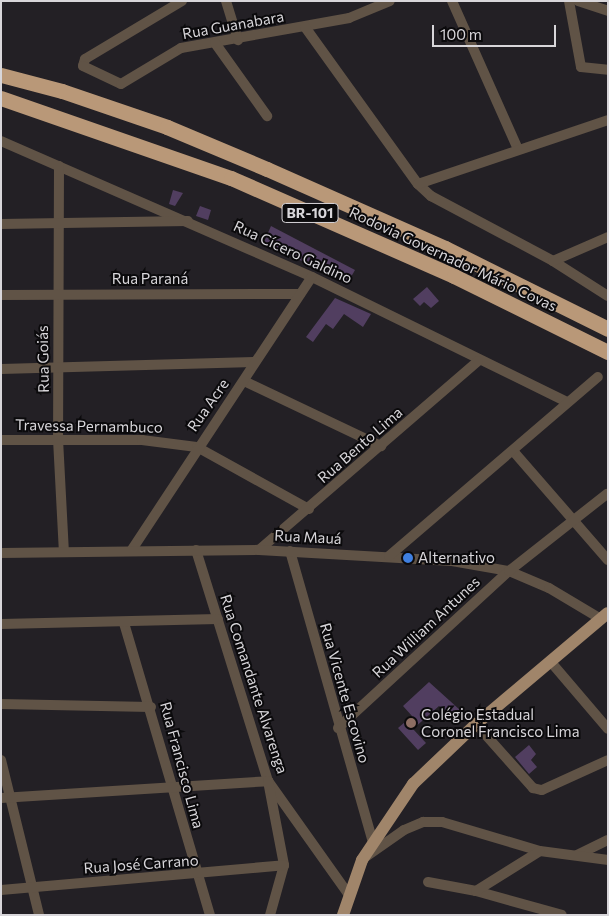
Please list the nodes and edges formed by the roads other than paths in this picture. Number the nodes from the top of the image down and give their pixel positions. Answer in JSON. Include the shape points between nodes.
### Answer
{"nodes":[{"id":1,"x":182,"y":1,"type":"edge"},
{"id":2,"x":226,"y":1,"type":"edge"},
{"id":3,"x":390,"y":1,"type":"edge"},
{"id":4,"x":452,"y":1,"type":"edge"},
{"id":5,"x":569,"y":1,"type":"edge"},
{"id":6,"x":578,"y":1,"type":"edge"},
{"id":7,"x":608,"y":11,"type":"edge"},
{"id":8,"x":305,"y":27,"type":"junction"},
{"id":9,"x":238,"y":40,"type":"junction"},
{"id":10,"x":215,"y":43,"type":"junction"},
{"id":11,"x":608,"y":70,"type":"edge"},
{"id":12,"x":1,"y":75,"type":"edge"},
{"id":13,"x":1,"y":98,"type":"edge"},
{"id":14,"x":267,"y":116,"type":"dead end"},
{"id":15,"x":608,"y":120,"type":"edge"},
{"id":16,"x":1,"y":140,"type":"edge"},
{"id":17,"x":518,"y":149,"type":"junction"},
{"id":18,"x":59,"y":166,"type":"junction"},
{"id":19,"x":418,"y":184,"type":"junction"},
{"id":20,"x":192,"y":221,"type":"junction"},
{"id":21,"x":1,"y":224,"type":"edge"},
{"id":22,"x":58,"y":224,"type":"junction"},
{"id":23,"x":608,"y":237,"type":"edge"},
{"id":24,"x":553,"y":261,"type":"junction"},
{"id":25,"x":312,"y":277,"type":"junction"},
{"id":26,"x":57,"y":294,"type":"junction"},
{"id":27,"x":300,"y":294,"type":"junction"},
{"id":28,"x":1,"y":296,"type":"edge"},
{"id":29,"x":608,"y":296,"type":"edge"},
{"id":30,"x":608,"y":329,"type":"edge"},
{"id":31,"x":608,"y":352,"type":"edge"},
{"id":32,"x":478,"y":361,"type":"junction"},
{"id":33,"x":254,"y":362,"type":"junction"},
{"id":34,"x":58,"y":367,"type":"junction"},
{"id":35,"x":1,"y":369,"type":"edge"},
{"id":36,"x":598,"y":377,"type":"dead end"},
{"id":37,"x":244,"y":381,"type":"junction"},
{"id":38,"x":567,"y":402,"type":"junction"},
{"id":39,"x":58,"y":439,"type":"junction"},
{"id":40,"x":1,"y":440,"type":"edge"},
{"id":41,"x":381,"y":446,"type":"junction"},
{"id":42,"x":197,"y":447,"type":"junction"},
{"id":43,"x":514,"y":452,"type":"junction"},
{"id":44,"x":607,"y":494,"type":"edge"},
{"id":45,"x":309,"y":509,"type":"junction"},
{"id":46,"x":574,"y":522,"type":"junction"},
{"id":47,"x":196,"y":550,"type":"junction"},
{"id":48,"x":259,"y":550,"type":"junction"},
{"id":49,"x":290,"y":551,"type":"junction"},
{"id":50,"x":64,"y":552,"type":"junction"},
{"id":51,"x":131,"y":552,"type":"junction"},
{"id":52,"x":1,"y":553,"type":"edge"},
{"id":53,"x":390,"y":556,"type":"junction"},
{"id":54,"x":608,"y":560,"type":"edge"},
{"id":55,"x":509,"y":572,"type":"junction"},
{"id":56,"x":604,"y":616,"type":"edge"},
{"id":57,"x":218,"y":619,"type":"junction"},
{"id":58,"x":124,"y":622,"type":"junction"},
{"id":59,"x":1,"y":624,"type":"edge"},
{"id":60,"x":550,"y":661,"type":"junction"},
{"id":61,"x":1,"y":704,"type":"edge"},
{"id":62,"x":151,"y":707,"type":"junction"},
{"id":63,"x":476,"y":724,"type":"junction"},
{"id":64,"x":338,"y":728,"type":"junction"},
{"id":65,"x":608,"y":729,"type":"edge"},
{"id":66,"x":1,"y":760,"type":"edge"},
{"id":67,"x":608,"y":760,"type":"edge"},
{"id":68,"x":268,"y":781,"type":"junction"},
{"id":69,"x":174,"y":786,"type":"junction"},
{"id":70,"x":1,"y":798,"type":"edge"},
{"id":71,"x":13,"y":798,"type":"junction"},
{"id":72,"x":608,"y":840,"type":"edge"},
{"id":73,"x":373,"y":843,"type":"junction"},
{"id":74,"x":540,"y":850,"type":"junction"},
{"id":75,"x":578,"y":855,"type":"junction"},
{"id":76,"x":362,"y":860,"type":"junction"},
{"id":77,"x":608,"y":860,"type":"edge"},
{"id":78,"x":284,"y":865,"type":"junction"},
{"id":79,"x":197,"y":875,"type":"junction"},
{"id":80,"x":428,"y":882,"type":"dead end"},
{"id":81,"x":31,"y":888,"type":"junction"},
{"id":82,"x":1,"y":890,"type":"edge"},
{"id":83,"x":476,"y":890,"type":"junction"},
{"id":84,"x":349,"y":895,"type":"junction"},
{"id":85,"x":39,"y":915,"type":"edge"},
{"id":86,"x":210,"y":915,"type":"edge"},
{"id":87,"x":270,"y":915,"type":"edge"},
{"id":88,"x":343,"y":915,"type":"edge"},
{"id":89,"x":562,"y":915,"type":"edge"}],
"edges":[{"from":1,"to":10,"type":"street","name":"Rua Guanabara","via":[[85,59],[85,68],[116,83],[125,83],[166,54]]},
{"from":2,"to":9,"type":"street"},
{"from":3,"to":8,"type":"street","name":"Rua Guanabara","via":[[348,18]]},
{"from":4,"to":17,"type":"street"},
{"from":5,"to":11,"type":"street","via":[[580,67]]},
{"from":6,"to":7,"type":"street"},
{"from":8,"to":9,"type":"street","name":"Rua Guanabara"},
{"from":8,"to":19,"type":"street"},
{"from":9,"to":10,"type":"street","name":"Rua Guanabara"},
{"from":10,"to":14,"type":"street"},
{"from":12,"to":30,"type":"highway","name":"Rodovia Governador Mário Covas","number":"BR-101","via":[[62,91],[167,127],[267,168],[445,248]]},
{"from":13,"to":31,"type":"highway","name":"Rodovia Governador Mário Covas","number":"BR-101","via":[[230,178],[454,276]]},
{"from":15,"to":17,"type":"street"},
{"from":16,"to":18,"type":"street","name":"Rua Cícero Galdino"},
{"from":17,"to":19,"type":"street"},
{"from":18,"to":20,"type":"street","name":"Rua Cícero Galdino"},
{"from":18,"to":22,"type":"street","name":"Rua Goiás"},
{"from":19,"to":24,"type":"street","via":[[444,205]]},
{"from":20,"to":22,"type":"street"},
{"from":20,"to":25,"type":"street","name":"Rua Cícero Galdino"},
{"from":21,"to":22,"type":"street"},
{"from":22,"to":26,"type":"street","name":"Rua Goiás"},
{"from":23,"to":24,"type":"street"},
{"from":24,"to":29,"type":"street"},
{"from":25,"to":27,"type":"street","name":"Rua Acre"},
{"from":25,"to":32,"type":"street","name":"Rua Cícero Galdino"},
{"from":26,"to":27,"type":"street","name":"Rua Paraná"},
{"from":26,"to":28,"type":"street","name":"Rua Paraná"},
{"from":26,"to":34,"type":"street","name":"Rua Goiás"},
{"from":27,"to":33,"type":"street","name":"Rua Acre"},
{"from":32,"to":38,"type":"street","name":"Rua Cícero Galdino"},
{"from":32,"to":41,"type":"street","name":"Rua Bento Lima"},
{"from":33,"to":34,"type":"street"},
{"from":33,"to":37,"type":"street","name":"Rua Acre"},
{"from":34,"to":35,"type":"street"},
{"from":34,"to":39,"type":"street","name":"Rua Goiás"},
{"from":36,"to":38,"type":"street"},
{"from":37,"to":41,"type":"street"},
{"from":37,"to":42,"type":"street","name":"Rua Acre"},
{"from":38,"to":43,"type":"street"},
{"from":39,"to":40,"type":"street","name":"Travessa Pernambuco"},
{"from":39,"to":42,"type":"street","name":"Travessa Pernambuco","via":[[161,441]]},
{"from":39,"to":50,"type":"street","name":"Rua Goiás"},
{"from":41,"to":45,"type":"street","name":"Rua Bento Lima"},
{"from":42,"to":45,"type":"street","name":"Travessa Pernambuco"},
{"from":42,"to":51,"type":"street","name":"Rua Acre"},
{"from":43,"to":46,"type":"street"},
{"from":43,"to":53,"type":"street"},
{"from":44,"to":46,"type":"street","name":"Rua William Antunes"},
{"from":45,"to":48,"type":"street","name":"Rua Bento Lima"},
{"from":46,"to":54,"type":"street"},
{"from":46,"to":55,"type":"street","name":"Rua William Antunes"},
{"from":47,"to":48,"type":"street","name":"Rua Mauá"},
{"from":47,"to":51,"type":"street","name":"Rua Mauá"},
{"from":47,"to":57,"type":"street","name":"Rua Comandante Alvarenga"},
{"from":48,"to":49,"type":"street","name":"Rua Mauá"},
{"from":49,"to":53,"type":"street","name":"Rua Mauá"},
{"from":49,"to":64,"type":"street","name":"Rua Vicente Escovino"},
{"from":50,"to":51,"type":"street","name":"Rua Mauá"},
{"from":50,"to":52,"type":"street","name":"Rua Mauá"},
{"from":53,"to":55,"type":"street","name":"Rua Mauá"},
{"from":55,"to":56,"type":"street","name":"Rua Mauá"},
{"from":55,"to":64,"type":"street","name":"Rua William Antunes"},
{"from":56,"to":60,"type":"main road"},
{"from":57,"to":58,"type":"street"},
{"from":57,"to":68,"type":"street","name":"Rua Comandante Alvarenga"},
{"from":58,"to":59,"type":"street"},
{"from":58,"to":62,"type":"street","name":"Rua Francisco Lima"},
{"from":60,"to":63,"type":"main road"},
{"from":60,"to":65,"type":"street"},
{"from":61,"to":62,"type":"street"},
{"from":62,"to":69,"type":"street","name":"Rua Francisco Lima"},
{"from":63,"to":67,"type":"street","via":[[533,788],[542,790]]},
{"from":63,"to":73,"type":"main road","via":[[414,784]]},
{"from":64,"to":73,"type":"street","name":"Rua Vicente Escovino"},
{"from":66,"to":71,"type":"street"},
{"from":68,"to":69,"type":"street"},
{"from":68,"to":78,"type":"street"},
{"from":68,"to":84,"type":"street","name":"Rua Comandante Alvarenga"},
{"from":69,"to":71,"type":"street"},
{"from":69,"to":79,"type":"street","name":"Rua Francisco Lima"},
{"from":70,"to":71,"type":"street"},
{"from":71,"to":81,"type":"street"},
{"from":72,"to":75,"type":"street"},
{"from":73,"to":76,"type":"main road"},
{"from":74,"to":75,"type":"street"},
{"from":74,"to":76,"type":"street","via":[[442,822],[423,822],[404,830]]},
{"from":74,"to":83,"type":"street"},
{"from":75,"to":77,"type":"street"},
{"from":76,"to":84,"type":"main road"},
{"from":78,"to":79,"type":"street","name":"Rua José Carrano"},
{"from":78,"to":87,"type":"street"},
{"from":79,"to":81,"type":"street","name":"Rua José Carrano"},
{"from":79,"to":86,"type":"street","name":"Rua Francisco Lima"},
{"from":80,"to":83,"type":"street"},
{"from":81,"to":82,"type":"street","name":"Rua José Carrano"},
{"from":81,"to":85,"type":"street"},
{"from":83,"to":89,"type":"street"},
{"from":84,"to":88,"type":"main road"}]}
